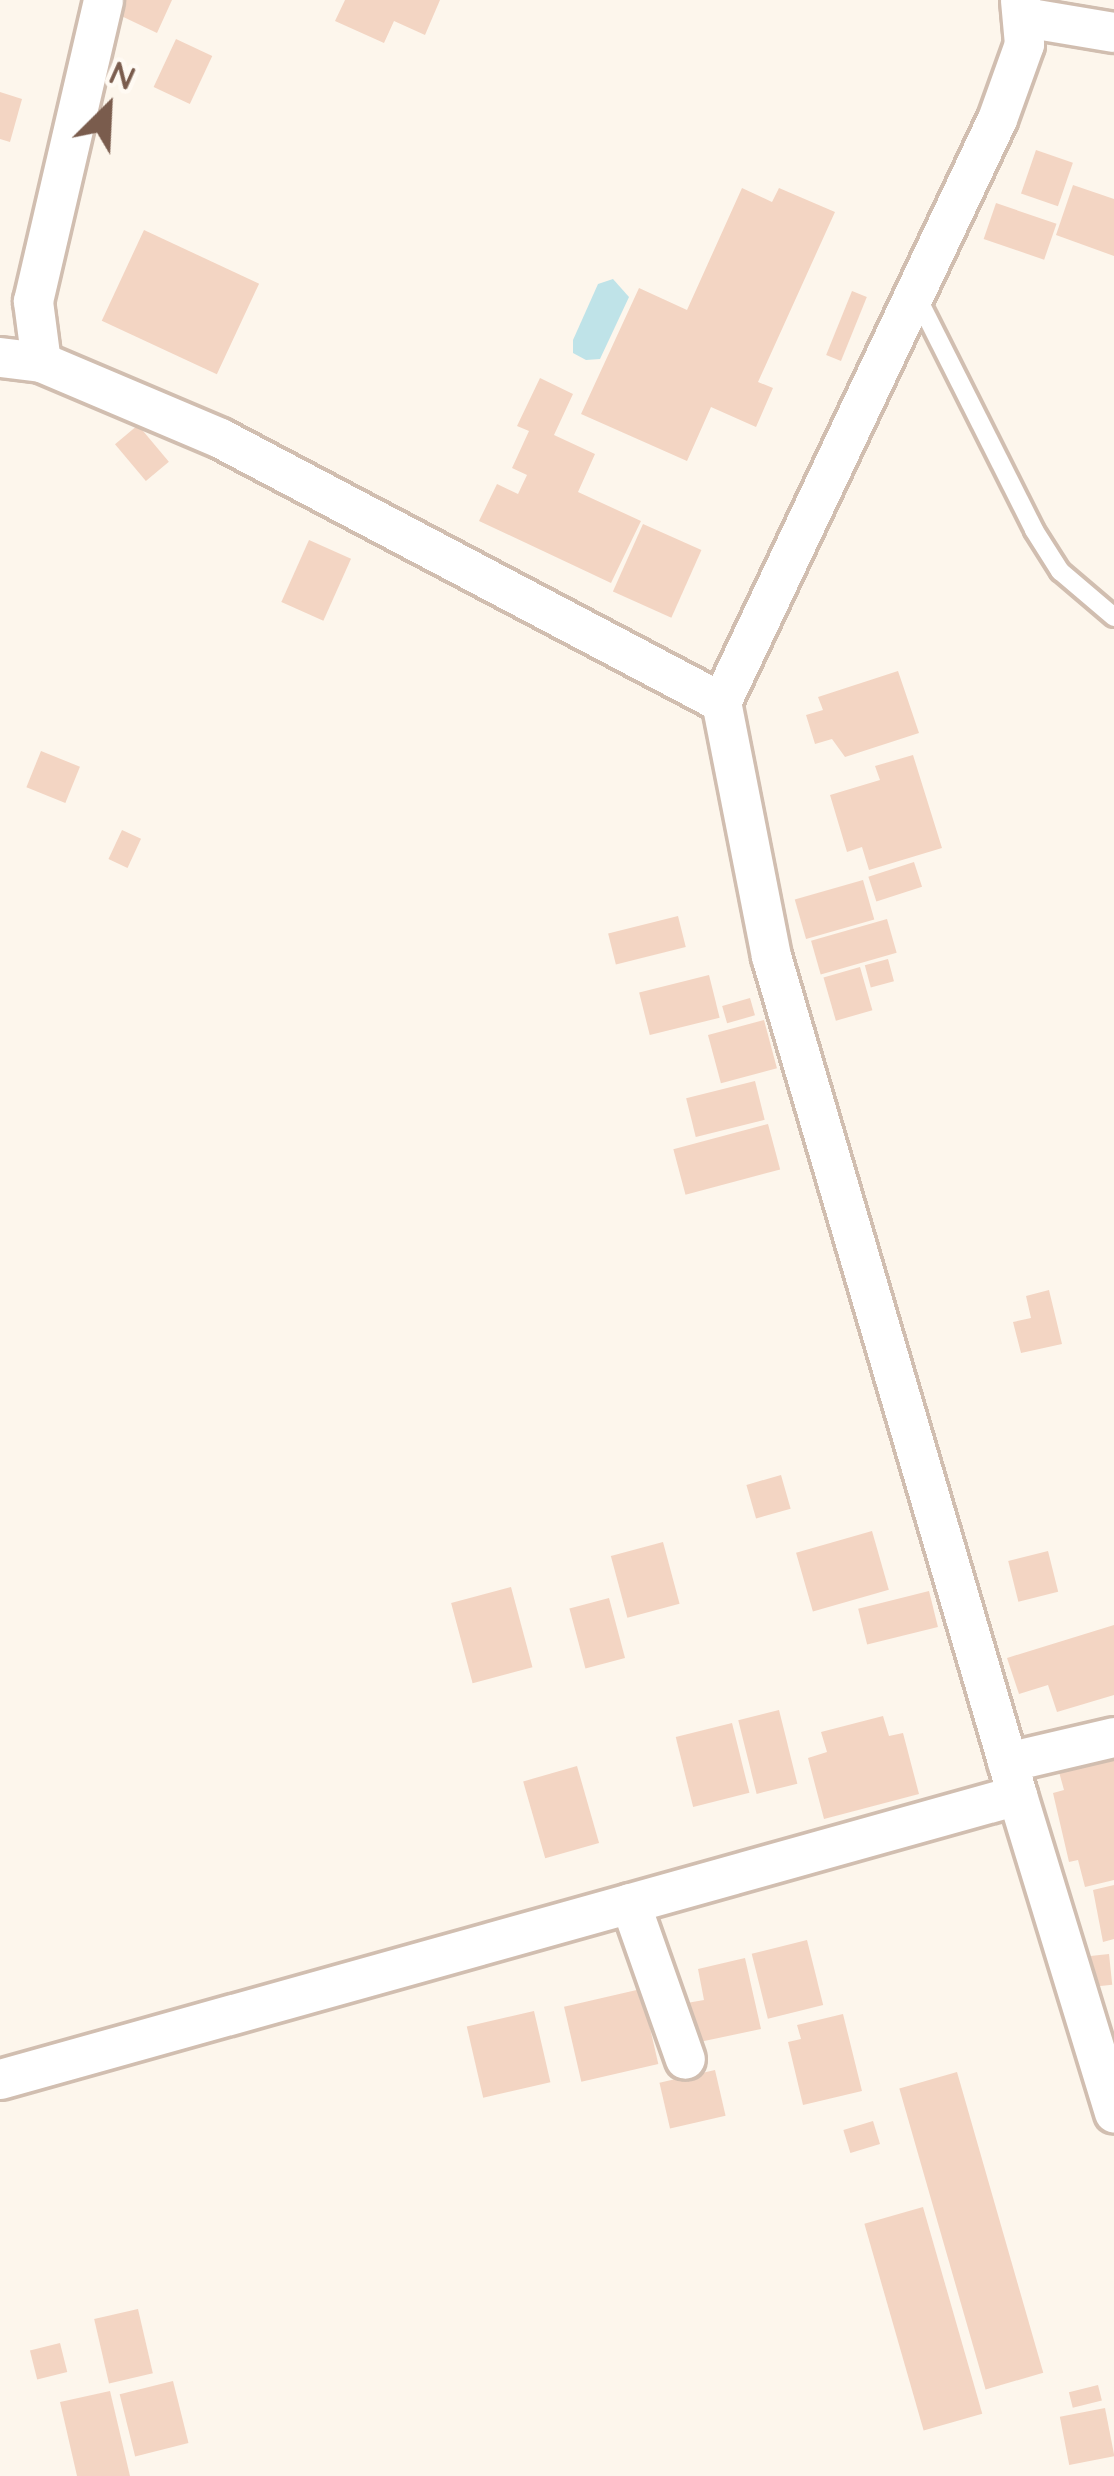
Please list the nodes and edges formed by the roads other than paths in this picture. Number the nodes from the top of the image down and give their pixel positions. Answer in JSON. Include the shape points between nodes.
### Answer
{"nodes":[{"id":1,"x":103,"y":0,"type":"edge"},
{"id":2,"x":1022,"y":8,"type":"edge"},
{"id":3,"x":1114,"y":32,"type":"edge"},
{"id":4,"x":913,"y":289,"type":"junction"},
{"id":5,"x":0,"y":357,"type":"edge"},
{"id":6,"x":41,"y":362,"type":"junction"},
{"id":7,"x":1114,"y":617,"type":"edge"},
{"id":8,"x":721,"y":702,"type":"junction"},
{"id":9,"x":1114,"y":1737,"type":"edge"},
{"id":10,"x":1012,"y":1778,"type":"junction"},
{"id":11,"x":630,"y":1903,"type":"junction"},
{"id":12,"x":685,"y":2059,"type":"dead end"},
{"id":13,"x":0,"y":2079,"type":"edge"},
{"id":14,"x":1114,"y":2113,"type":"edge"}],
"edges":[{"from":1,"to":6,"type":"street","via":[[34,301]]},
{"from":2,"to":3,"type":"street"},
{"from":2,"to":4,"type":"street","via":[[1012,83]]},
{"from":4,"to":7,"type":"lane","via":[[1034,530],[1060,571]]},
{"from":4,"to":8,"type":"street"},
{"from":5,"to":6,"type":"street"},
{"from":6,"to":8,"type":"street","via":[[220,438]]},
{"from":8,"to":10,"type":"street","via":[[771,956]]},
{"from":9,"to":10,"type":"street"},
{"from":10,"to":11,"type":"street"},
{"from":10,"to":14,"type":"street"},
{"from":11,"to":12,"type":"street"},
{"from":11,"to":13,"type":"street"}]}
